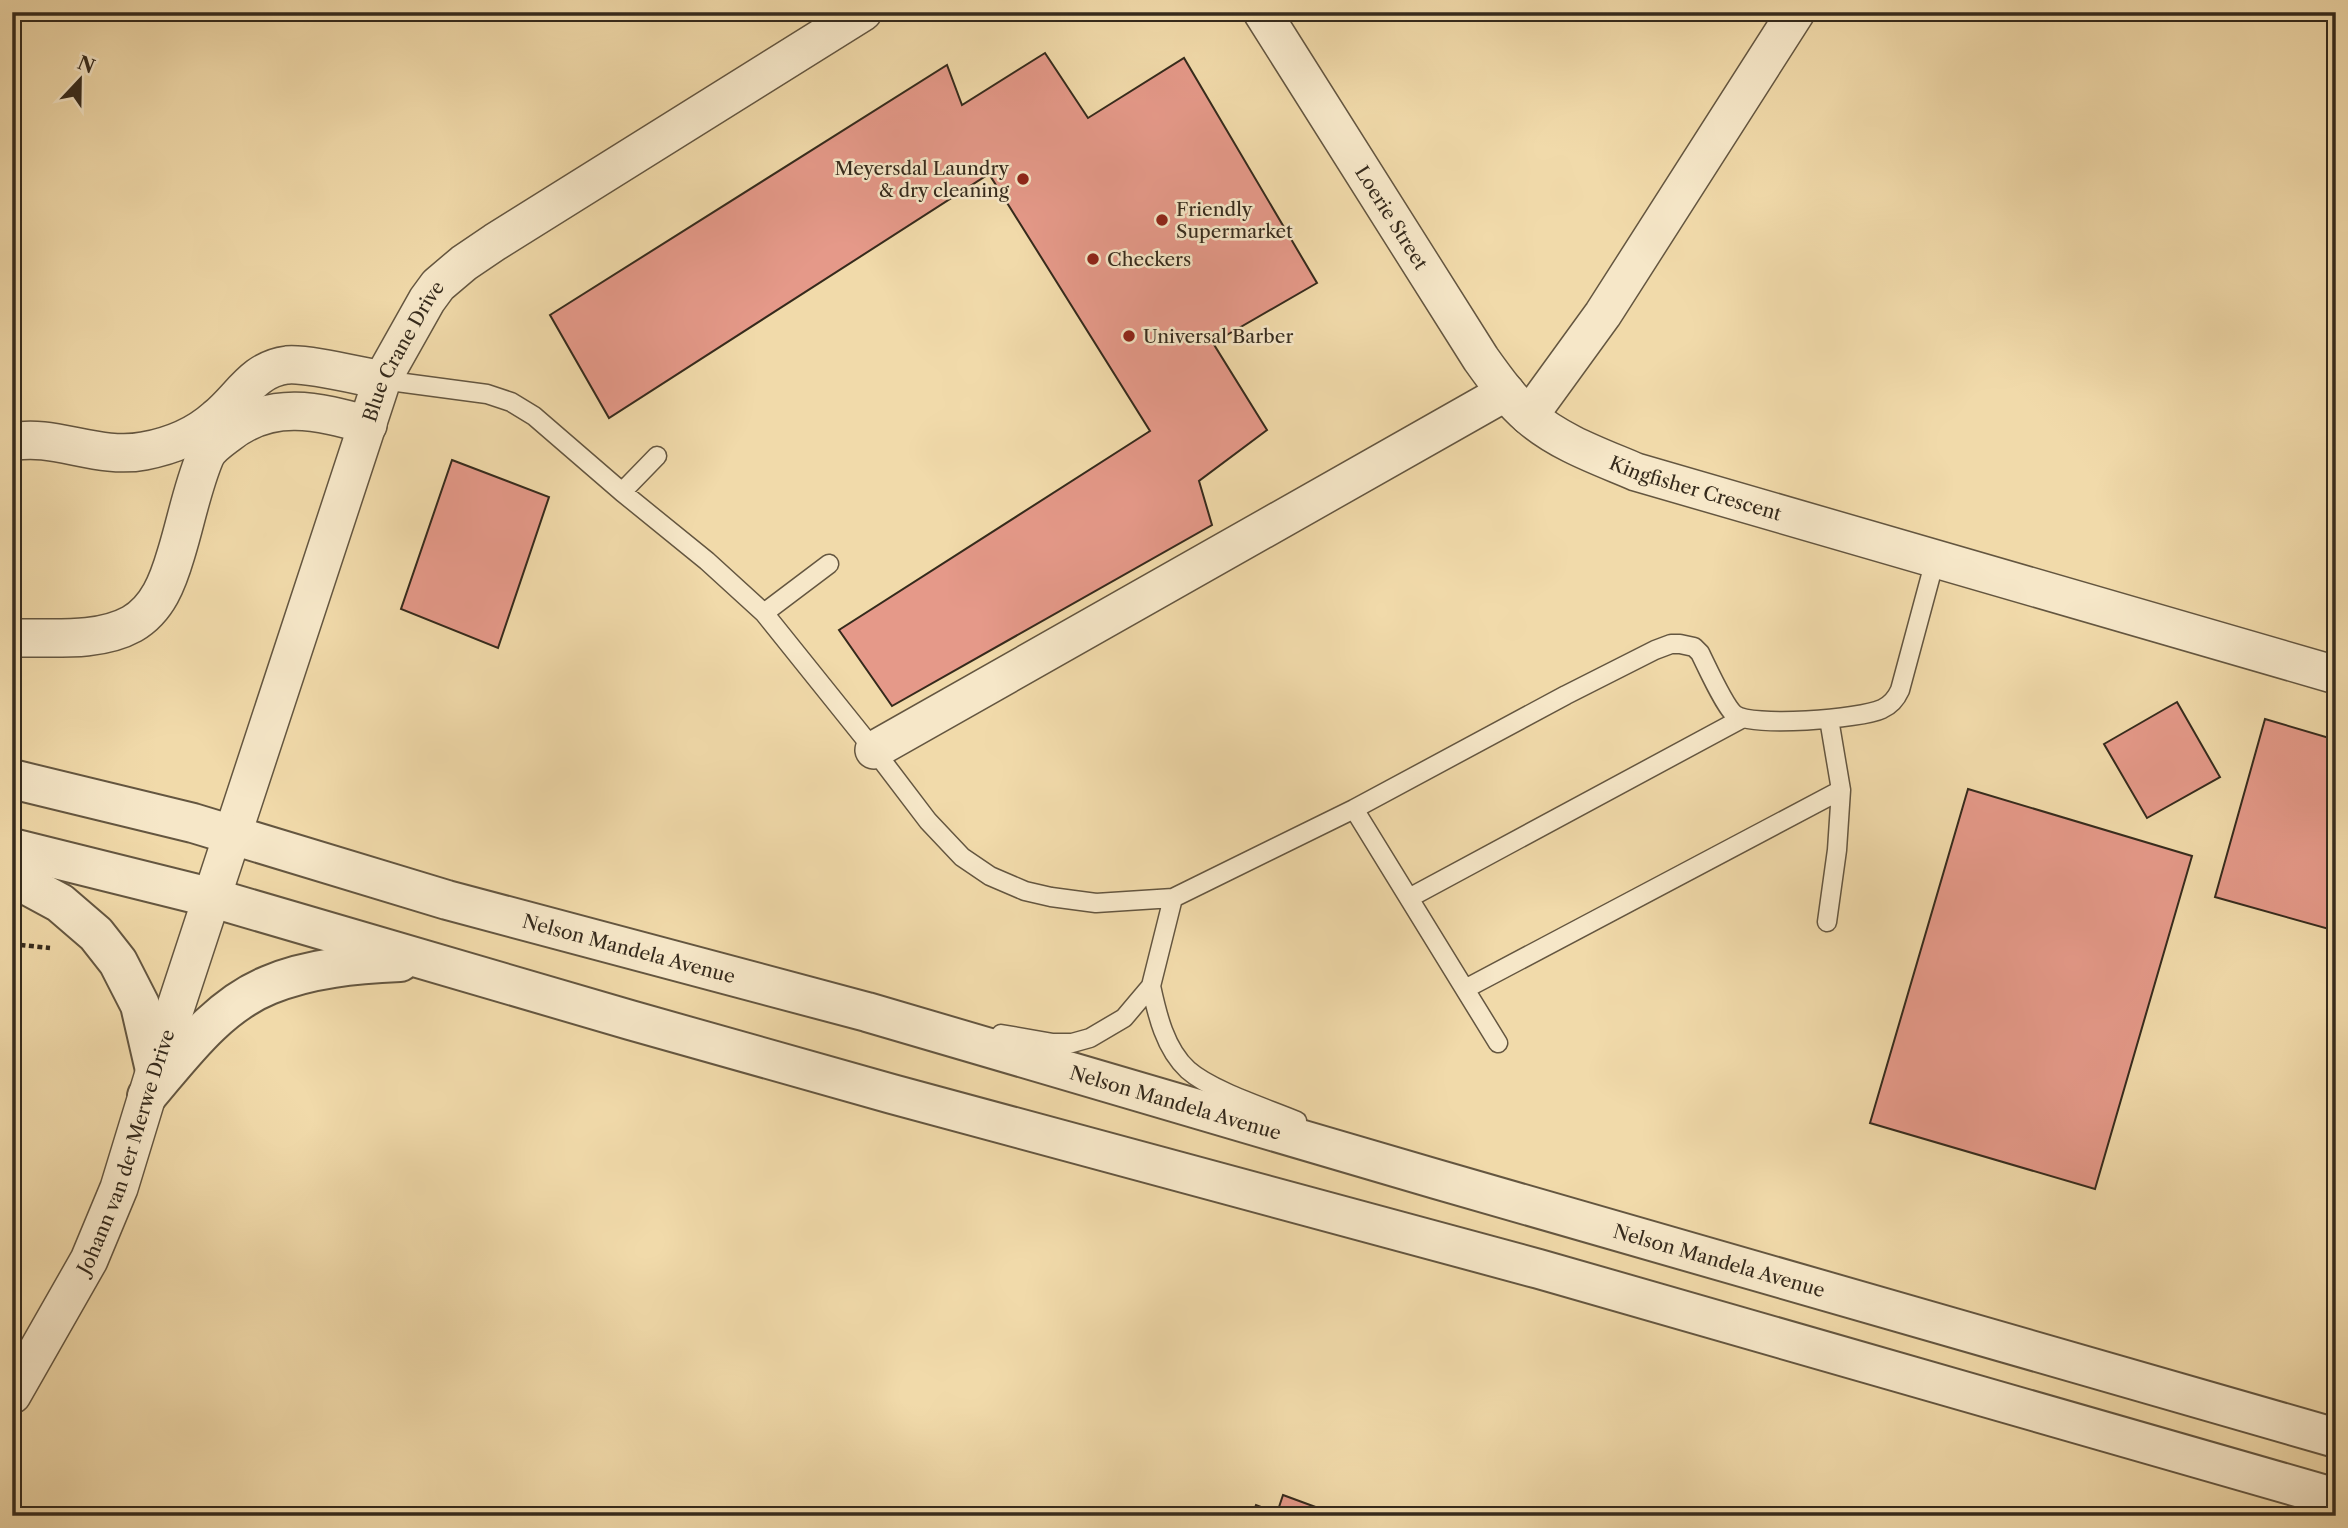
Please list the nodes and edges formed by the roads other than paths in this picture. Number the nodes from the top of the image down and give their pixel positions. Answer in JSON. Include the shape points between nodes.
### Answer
{"nodes":[{"id":1,"x":863,"y":12,"type":"edge"},
{"id":2,"x":1262,"y":12,"type":"edge"},
{"id":3,"x":1796,"y":12,"type":"edge"},
{"id":4,"x":382,"y":380,"type":"junction"},
{"id":5,"x":1518,"y":404,"type":"junction"},
{"id":6,"x":368,"y":425,"type":"junction"},
{"id":7,"x":12,"y":442,"type":"edge"},
{"id":8,"x":657,"y":456,"type":"dead end"},
{"id":9,"x":622,"y":492,"type":"junction"},
{"id":10,"x":1936,"y":560,"type":"junction"},
{"id":11,"x":829,"y":564,"type":"dead end"},
{"id":12,"x":764,"y":613,"type":"junction"},
{"id":13,"x":12,"y":638,"type":"edge"},
{"id":14,"x":2336,"y":675,"type":"edge"},
{"id":15,"x":1743,"y":718,"type":"junction"},
{"id":16,"x":1829,"y":719,"type":"junction"},
{"id":17,"x":874,"y":750,"type":"junction"},
{"id":18,"x":12,"y":779,"type":"edge"},
{"id":19,"x":1841,"y":790,"type":"junction"},
{"id":20,"x":1354,"y":809,"type":"junction"},
{"id":21,"x":234,"y":836,"type":"junction"},
{"id":22,"x":12,"y":848,"type":"edge"},
{"id":23,"x":12,"y":877,"type":"edge"},
{"id":24,"x":214,"y":898,"type":"junction"},
{"id":25,"x":1173,"y":898,"type":"junction"},
{"id":26,"x":1409,"y":898,"type":"junction"},
{"id":27,"x":1827,"y":922,"type":"dead end"},
{"id":28,"x":427,"y":960,"type":"junction"},
{"id":29,"x":1151,"y":986,"type":"junction"},
{"id":30,"x":1465,"y":989,"type":"junction"},
{"id":31,"x":867,"y":1012,"type":"junction"},
{"id":32,"x":1498,"y":1043,"type":"dead end"},
{"id":33,"x":151,"y":1083,"type":"junction"},
{"id":34,"x":1436,"y":1179,"type":"junction"},
{"id":35,"x":12,"y":1395,"type":"edge"},
{"id":36,"x":2336,"y":1438,"type":"edge"},
{"id":37,"x":2336,"y":1498,"type":"edge"}],
"edges":[{"from":1,"to":4,"type":"street","name":"Blue Crane Drive","via":[[464,263],[427,300]]},
{"from":2,"to":5,"type":"street","name":"Loerie Street","via":[[1481,359]]},
{"from":3,"to":5,"type":"street","via":[[1603,314]]},
{"from":4,"to":6,"type":"street","name":"Blue Crane Drive"},
{"from":4,"to":7,"type":"street","via":[[288,365],[262,373],[217,418],[180,442],[143,452],[115,454],[53,443]]},
{"from":4,"to":9,"type":"lane","via":[[487,394],[511,402],[534,416]]},
{"from":5,"to":10,"type":"street","name":"Kingfisher Crescent","via":[[1564,439],[1636,472]]},
{"from":5,"to":17,"type":"street"},
{"from":6,"to":13,"type":"street","via":[[303,411],[245,421],[206,454],[171,572],[158,601],[146,614],[132,624],[98,635]]},
{"from":6,"to":21,"type":"street","name":"Blue Crane Drive"},
{"from":8,"to":9,"type":"lane"},
{"from":9,"to":12,"type":"lane"},
{"from":10,"to":14,"type":"street","name":"Kingfisher Crescent"},
{"from":10,"to":16,"type":"lane","via":[[1896,698],[1884,708]]},
{"from":11,"to":12,"type":"lane"},
{"from":12,"to":17,"type":"lane"},
{"from":15,"to":16,"type":"lane"},
{"from":15,"to":20,"type":"lane","via":[[1730,709],[1700,653],[1694,647],[1671,644]]},
{"from":15,"to":26,"type":"lane"},
{"from":16,"to":19,"type":"lane"},
{"from":17,"to":25,"type":"lane","via":[[928,821],[962,857],[990,876],[1025,891],[1096,903]]},
{"from":18,"to":21,"type":"street","name":"Nelson Mandela Avenue"},
{"from":19,"to":27,"type":"lane"},
{"from":19,"to":30,"type":"lane"},
{"from":20,"to":25,"type":"lane"},
{"from":20,"to":26,"type":"lane"},
{"from":21,"to":24,"type":"street","name":"Blue Crane Drive"},
{"from":21,"to":31,"type":"street","name":"Nelson Mandela Avenue","via":[[447,900]]},
{"from":22,"to":24,"type":"street"},
{"from":23,"to":33,"type":"street","via":[[61,903],[96,934],[118,962],[140,1005]]},
{"from":24,"to":28,"type":"street"},
{"from":24,"to":33,"type":"street","name":"Johann van der Merwe Drive"},
{"from":25,"to":29,"type":"lane"},
{"from":26,"to":30,"type":"lane"},
{"from":28,"to":33,"type":"street","via":[[349,964],[268,985],[216,1020]]},
{"from":28,"to":37,"type":"street","via":[[905,1097],[1539,1269]]},
{"from":29,"to":31,"type":"lane","via":[[1124,1018],[1072,1043]]},
{"from":29,"to":34,"type":"lane","via":[[1158,1018],[1187,1069],[1212,1085]]},
{"from":30,"to":32,"type":"lane"},
{"from":31,"to":34,"type":"street","name":"Nelson Mandela Avenue"},
{"from":33,"to":35,"type":"street","name":"Johann van der Merwe Drive","via":[[119,1188],[89,1260]]},
{"from":34,"to":36,"type":"street","name":"Nelson Mandela Avenue"}]}
